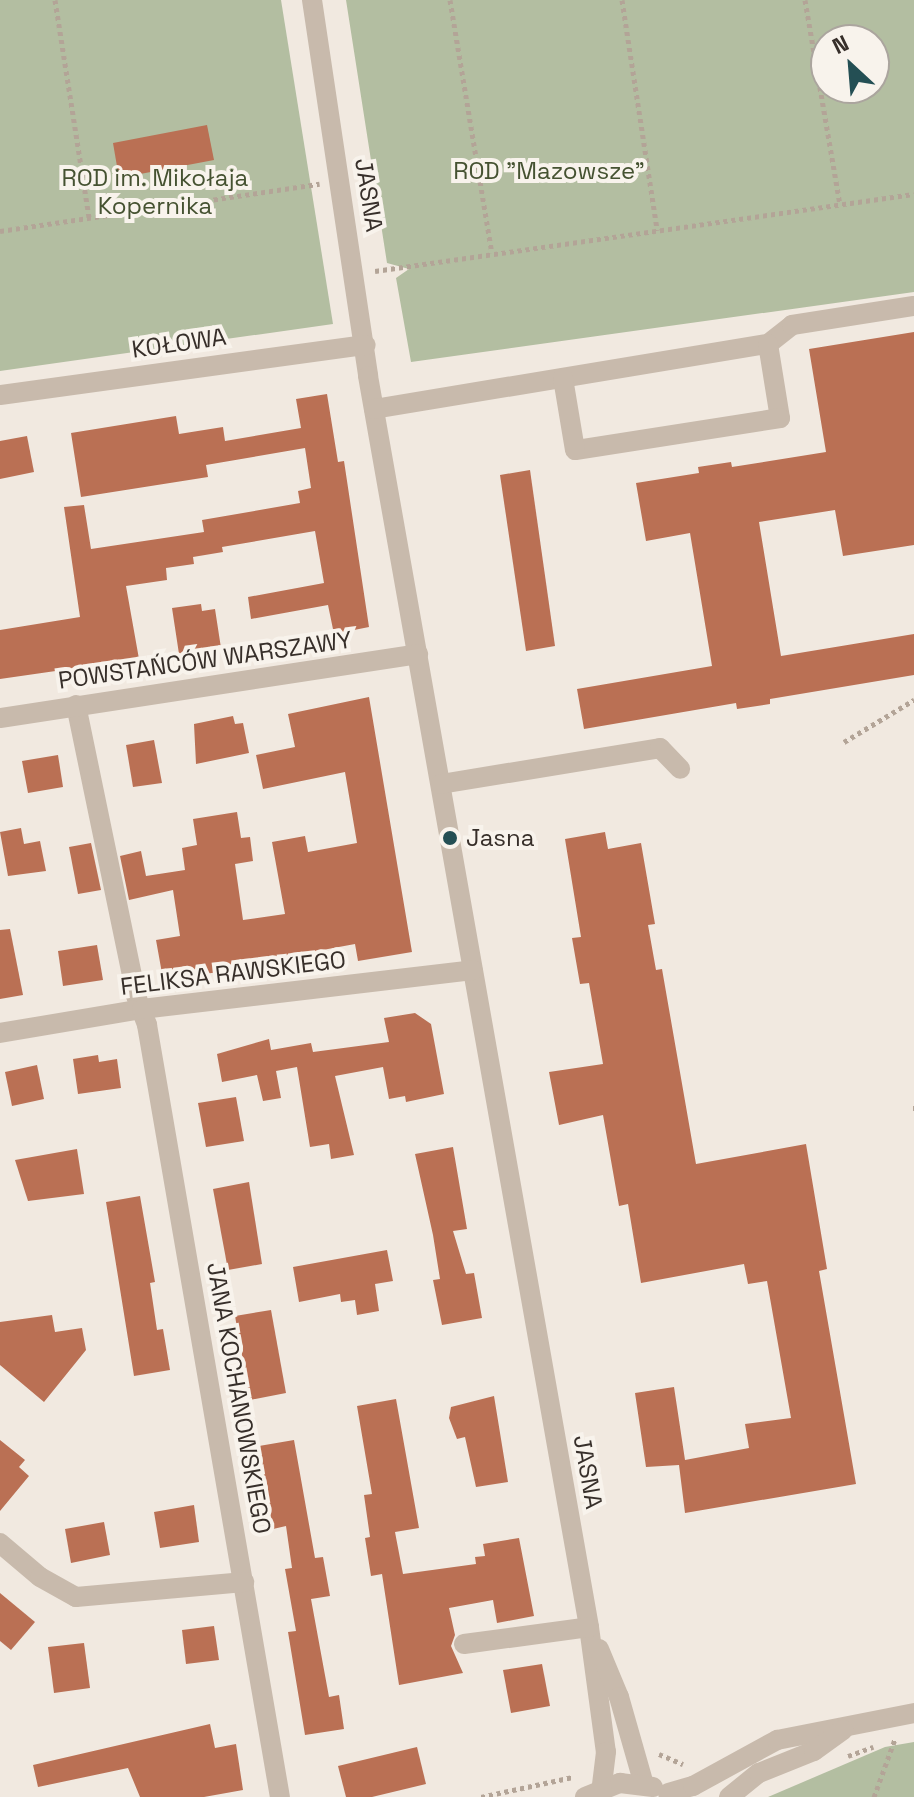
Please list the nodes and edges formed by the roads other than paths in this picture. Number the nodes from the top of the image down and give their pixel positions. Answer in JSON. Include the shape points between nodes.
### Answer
{"nodes":[{"id":1,"x":312,"y":0,"type":"edge"},
{"id":2,"x":914,"y":306,"type":"edge"},
{"id":3,"x":768,"y":344,"type":"junction"},
{"id":4,"x":366,"y":345,"type":"junction"},
{"id":5,"x":563,"y":378,"type":"junction"},
{"id":6,"x":0,"y":395,"type":"edge"},
{"id":7,"x":374,"y":409,"type":"junction"},
{"id":8,"x":418,"y":654,"type":"junction"},
{"id":9,"x":76,"y":705,"type":"junction"},
{"id":10,"x":0,"y":718,"type":"edge"},
{"id":11,"x":680,"y":769,"type":"dead end"},
{"id":12,"x":441,"y":784,"type":"junction"},
{"id":13,"x":473,"y":970,"type":"junction"},
{"id":14,"x":142,"y":1009,"type":"junction"},
{"id":15,"x":0,"y":1033,"type":"edge"},
{"id":16,"x":0,"y":1543,"type":"edge"},
{"id":17,"x":244,"y":1582,"type":"junction"},
{"id":18,"x":589,"y":1627,"type":"junction"},
{"id":19,"x":464,"y":1644,"type":"dead end"},
{"id":20,"x":914,"y":1713,"type":"edge"},
{"id":21,"x":843,"y":1730,"type":"junction"},
{"id":22,"x":644,"y":1785,"type":"junction"},
{"id":23,"x":592,"y":1786,"type":"edge"},
{"id":24,"x":670,"y":1795,"type":"edge"},
{"id":25,"x":280,"y":1797,"type":"edge"},
{"id":26,"x":729,"y":1797,"type":"edge"}],
"edges":[{"from":1,"to":4,"type":"street","name":"JASNA"},
{"from":2,"to":3,"type":"street","via":[[792,325]]},
{"from":3,"to":5,"type":"street"},
{"from":3,"to":5,"type":"street","via":[[780,418],[575,450]]},
{"from":4,"to":6,"type":"street","name":"KOŁOWA"},
{"from":4,"to":7,"type":"street","name":"JASNA"},
{"from":5,"to":7,"type":"street"},
{"from":7,"to":8,"type":"street","name":"JASNA"},
{"from":8,"to":9,"type":"street","name":"POWSTAŃCÓW WARSZAWY"},
{"from":8,"to":12,"type":"street","name":"JASNA"},
{"from":9,"to":10,"type":"street","name":"POWSTAŃCÓW WARSZAWY"},
{"from":9,"to":14,"type":"street","name":"JANA KOCHANOWSKIEGO"},
{"from":11,"to":12,"type":"street","via":[[660,748]]},
{"from":12,"to":13,"type":"street","name":"JASNA"},
{"from":13,"to":14,"type":"street","name":"FELIKSA RAWSKIEGO"},
{"from":13,"to":18,"type":"street","name":"JASNA"},
{"from":14,"to":15,"type":"street","name":"FELIKSA RAWSKIEGO"},
{"from":14,"to":17,"type":"street","name":"JANA KOCHANOWSKIEGO"},
{"from":16,"to":17,"type":"street","via":[[40,1577],[76,1597]]},
{"from":17,"to":25,"type":"street","name":"JANA KOCHANOWSKIEGO"},
{"from":18,"to":19,"type":"street"},
{"from":18,"to":22,"type":"street","name":"JASNA","via":[[619,1697]]},
{"from":18,"to":23,"type":"street","name":"JASNA","via":[[606,1752]]},
{"from":20,"to":21,"type":"street"},
{"from":21,"to":24,"type":"street","via":[[777,1740]]},
{"from":21,"to":26,"type":"street","via":[[814,1751],[759,1773]]},
{"from":22,"to":23,"type":"street"},
{"from":22,"to":24,"type":"street"}]}
